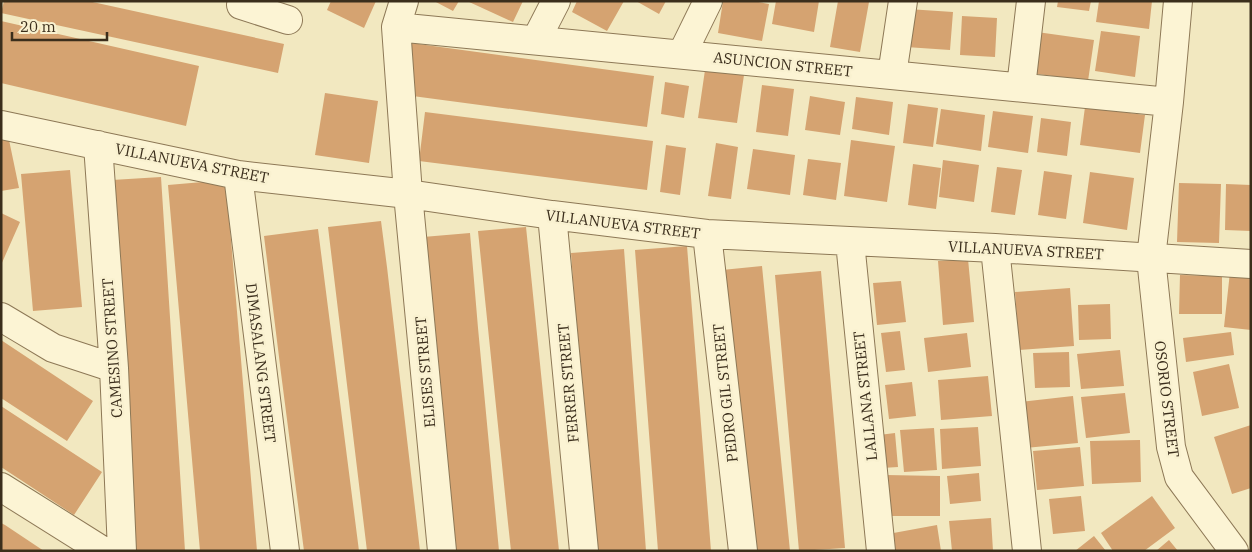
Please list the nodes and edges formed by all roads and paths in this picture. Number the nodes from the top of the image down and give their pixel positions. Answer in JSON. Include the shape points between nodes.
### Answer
{"nodes":[{"id":1,"x":556,"y":1,"type":"edge"},
{"id":2,"x":708,"y":1,"type":"edge"},
{"id":3,"x":903,"y":1,"type":"edge"},
{"id":4,"x":1031,"y":1,"type":"edge"},
{"id":5,"x":1178,"y":1,"type":"edge"},
{"id":6,"x":235,"y":3,"type":"edge"},
{"id":7,"x":400,"y":14,"type":"edge"},
{"id":8,"x":288,"y":20,"type":"dead end"},
{"id":9,"x":536,"y":40,"type":"junction"},
{"id":10,"x":682,"y":54,"type":"junction"},
{"id":11,"x":892,"y":75,"type":"junction"},
{"id":12,"x":1021,"y":87,"type":"junction"},
{"id":13,"x":1169,"y":102,"type":"junction"},
{"id":14,"x":1,"y":125,"type":"edge"},
{"id":15,"x":98,"y":145,"type":"junction"},
{"id":16,"x":238,"y":175,"type":"junction"},
{"id":17,"x":408,"y":194,"type":"junction"},
{"id":18,"x":552,"y":215,"type":"junction"},
{"id":19,"x":707,"y":234,"type":"junction"},
{"id":20,"x":850,"y":242,"type":"junction"},
{"id":21,"x":995,"y":248,"type":"junction"},
{"id":22,"x":1151,"y":258,"type":"junction"},
{"id":23,"x":1251,"y":264,"type":"edge"},
{"id":24,"x":1,"y":317,"type":"edge"},
{"id":25,"x":114,"y":368,"type":"junction"},
{"id":26,"x":1,"y":487,"type":"edge"},
{"id":27,"x":103,"y":551,"type":"edge"},
{"id":28,"x":122,"y":551,"type":"edge"},
{"id":29,"x":285,"y":551,"type":"edge"},
{"id":30,"x":442,"y":551,"type":"edge"},
{"id":31,"x":584,"y":551,"type":"edge"},
{"id":32,"x":742,"y":551,"type":"edge"},
{"id":33,"x":881,"y":551,"type":"edge"},
{"id":34,"x":1027,"y":551,"type":"edge"},
{"id":35,"x":1234,"y":551,"type":"edge"}],
"edges":[{"from":1,"to":9,"type":"street"},
{"from":2,"to":10,"type":"street"},
{"from":3,"to":11,"type":"street"},
{"from":4,"to":12,"type":"street"},
{"from":5,"to":13,"type":"street","name":"OSORIO STREET"},
{"from":6,"to":8,"type":"street"},
{"from":7,"to":9,"type":"street","name":"ASUNCION STREET"},
{"from":7,"to":17,"type":"street","name":"ELISES STREET"},
{"from":9,"to":10,"type":"street","name":"ASUNCION STREET"},
{"from":10,"to":11,"type":"street","name":"ASUNCION STREET"},
{"from":11,"to":12,"type":"street","name":"ASUNCION STREET"},
{"from":12,"to":13,"type":"street","name":"ASUNCION STREET"},
{"from":13,"to":22,"type":"street","name":"OSORIO STREET"},
{"from":14,"to":15,"type":"street","name":"VILLANUEVA STREET"},
{"from":15,"to":16,"type":"street","name":"VILLANUEVA STREET"},
{"from":15,"to":25,"type":"street","name":"CAMESINO STREET"},
{"from":16,"to":17,"type":"street","name":"VILLANUEVA STREET"},
{"from":16,"to":29,"type":"street","name":"DIMASALANG STREET"},
{"from":17,"to":18,"type":"street","name":"VILLANUEVA STREET"},
{"from":17,"to":30,"type":"street","name":"ELISES STREET"},
{"from":18,"to":19,"type":"street","name":"VILLANUEVA STREET"},
{"from":18,"to":31,"type":"street","name":"FERRER STREET"},
{"from":19,"to":20,"type":"street","name":"VILLANUEVA STREET"},
{"from":19,"to":32,"type":"street","name":"PEDRO GIL STREET"},
{"from":20,"to":21,"type":"street","name":"VILLANUEVA STREET"},
{"from":20,"to":33,"type":"street","name":"LALLANA STREET"},
{"from":21,"to":22,"type":"street","name":"VILLANUEVA STREET"},
{"from":21,"to":34,"type":"street"},
{"from":22,"to":23,"type":"street","name":"VILLANUEVA STREET"},
{"from":22,"to":35,"type":"street","name":"OSORIO STREET","via":[[1171,447],[1179,477]]},
{"from":24,"to":25,"type":"street","via":[[53,348]]},
{"from":25,"to":28,"type":"street","name":"CAMESINO STREET"},
{"from":26,"to":27,"type":"street"}]}
